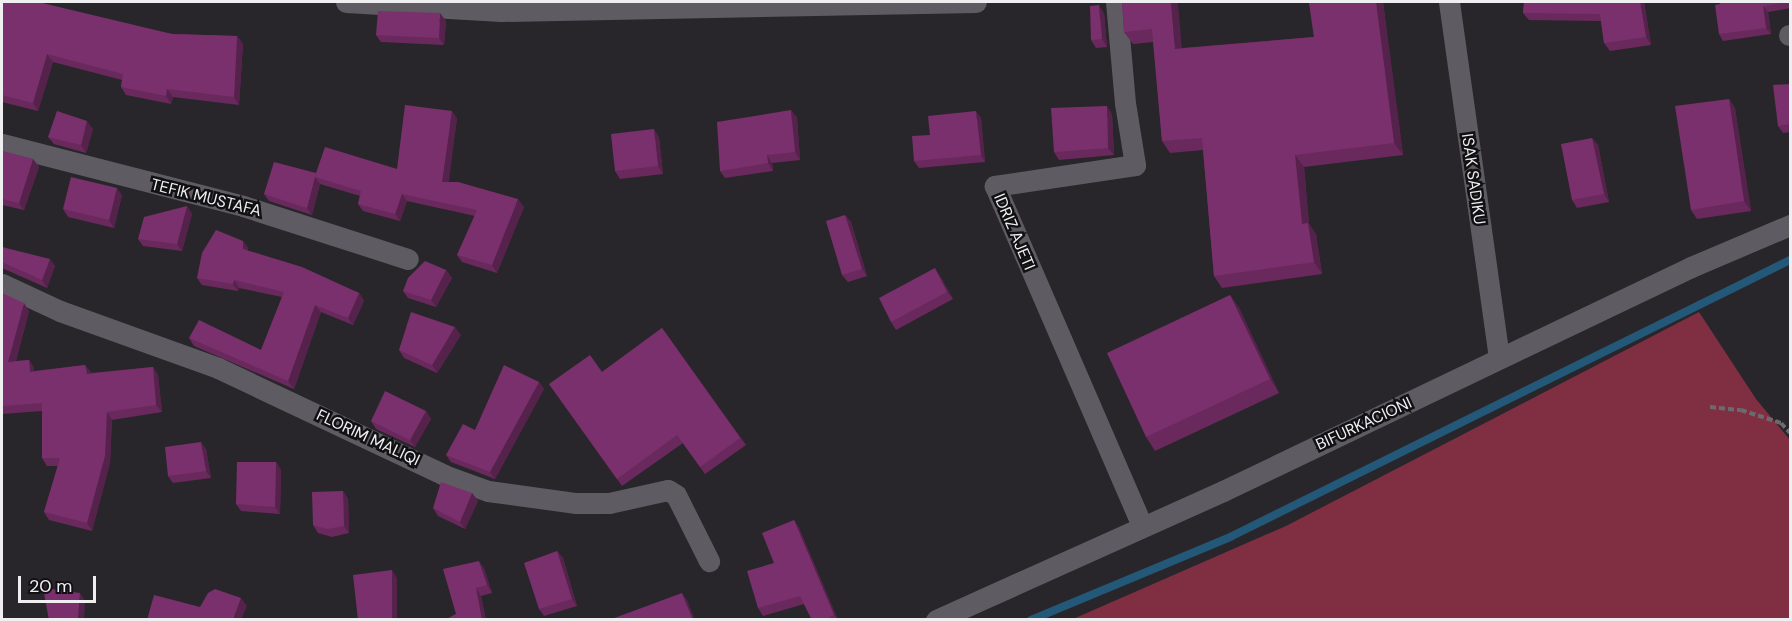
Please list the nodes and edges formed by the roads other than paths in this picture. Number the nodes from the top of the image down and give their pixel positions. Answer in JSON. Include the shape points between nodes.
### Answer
{"nodes":[{"id":1,"x":346,"y":2,"type":"edge"},
{"id":2,"x":976,"y":2,"type":"edge"},
{"id":3,"x":1116,"y":2,"type":"edge"},
{"id":4,"x":1449,"y":2,"type":"edge"},
{"id":5,"x":2,"y":144,"type":"edge"},
{"id":6,"x":1791,"y":225,"type":"edge"},
{"id":7,"x":408,"y":259,"type":"dead end"},
{"id":8,"x":2,"y":284,"type":"edge"},
{"id":9,"x":1499,"y":356,"type":"junction"},
{"id":10,"x":1142,"y":525,"type":"junction"},
{"id":11,"x":709,"y":561,"type":"dead end"},
{"id":12,"x":936,"y":620,"type":"edge"}],
"edges":[{"from":1,"to":2,"type":"street","via":[[501,11]]},
{"from":3,"to":10,"type":"street","name":"IDRIZ AJETI","via":[[1135,165],[994,186]]},
{"from":4,"to":9,"type":"street","name":"ISAK SADIKU"},
{"from":5,"to":7,"type":"street","name":"TEFIK MUSTAFA","via":[[243,206]]},
{"from":6,"to":9,"type":"street","name":"BIFURKACIONI"},
{"from":8,"to":11,"type":"street","name":"FLORIM MALIQI","via":[[60,311],[218,368],[444,475],[488,490],[576,503],[609,503],[668,490],[676,495]]},
{"from":9,"to":10,"type":"street","name":"BIFURKACIONI","via":[[1296,457]]},
{"from":10,"to":12,"type":"street","name":"BIFURKACIONI"}]}
